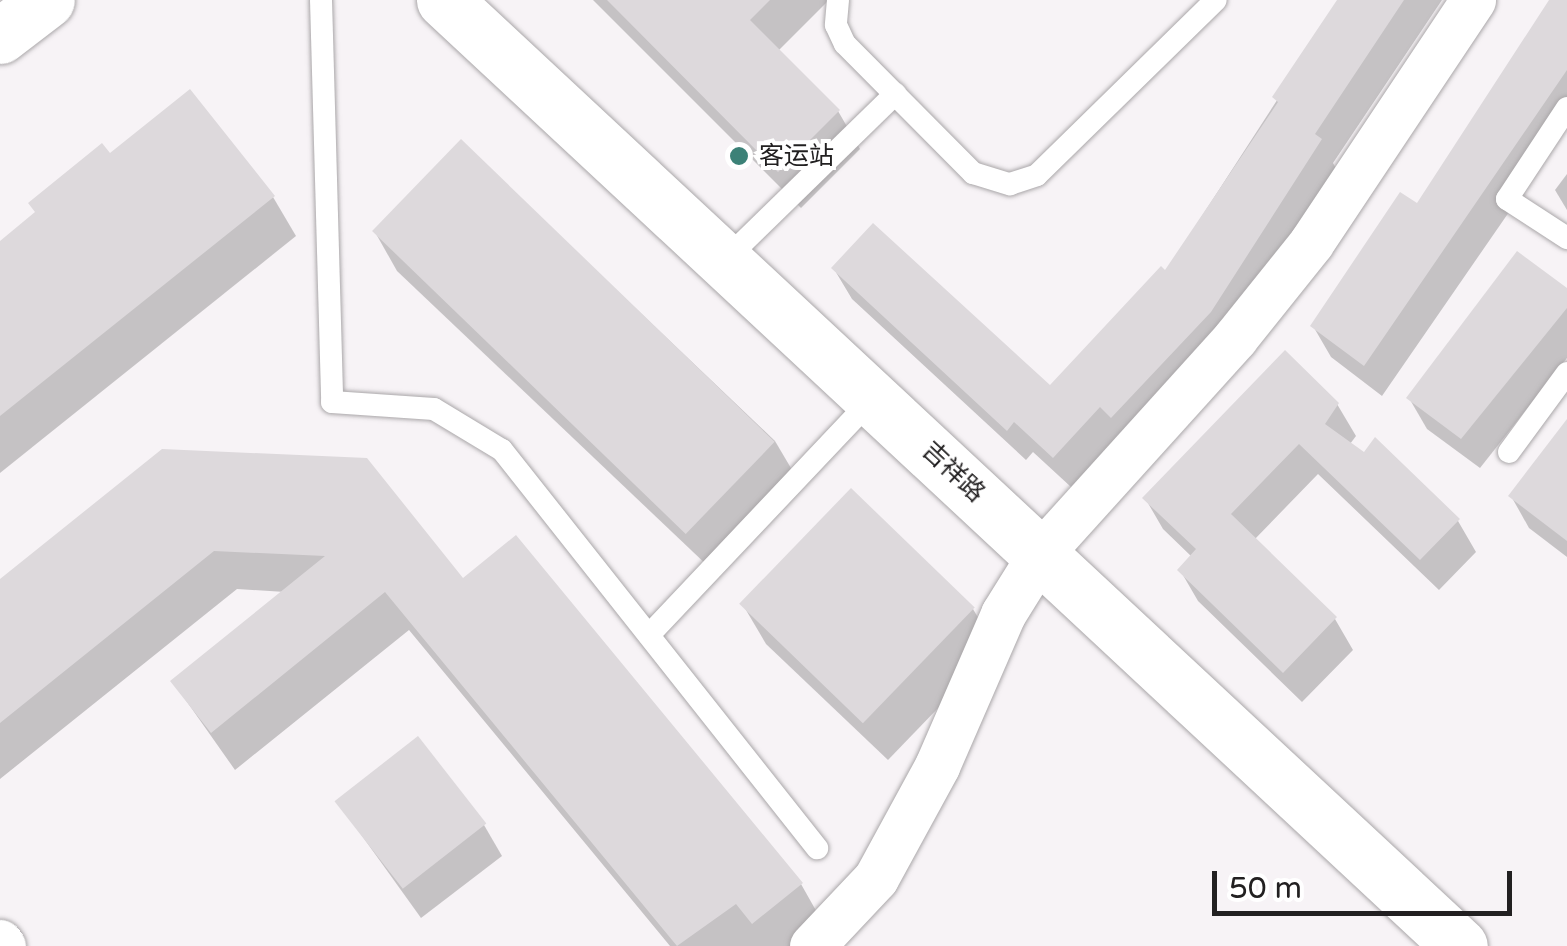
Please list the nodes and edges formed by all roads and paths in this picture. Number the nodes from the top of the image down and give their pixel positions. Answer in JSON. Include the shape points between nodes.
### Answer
{"nodes":[{"id":1,"x":46,"y":0,"type":"edge"},
{"id":2,"x":321,"y":0,"type":"edge"},
{"id":3,"x":444,"y":0,"type":"edge"},
{"id":4,"x":838,"y":0,"type":"edge"},
{"id":5,"x":1216,"y":0,"type":"edge"},
{"id":6,"x":1473,"y":0,"type":"edge"},
{"id":7,"x":0,"y":36,"type":"edge"},
{"id":8,"x":895,"y":94,"type":"junction"},
{"id":9,"x":1567,"y":108,"type":"edge"},
{"id":10,"x":1567,"y":238,"type":"edge"},
{"id":11,"x":725,"y":260,"type":"junction"},
{"id":12,"x":1567,"y":374,"type":"edge"},
{"id":13,"x":873,"y":398,"type":"junction"},
{"id":14,"x":1509,"y":452,"type":"dead end"},
{"id":15,"x":1041,"y":553,"type":"junction"},
{"id":16,"x":648,"y":635,"type":"junction"},
{"id":17,"x":817,"y":848,"type":"dead end"},
{"id":18,"x":812,"y":946,"type":"edge"},
{"id":19,"x":1460,"y":946,"type":"edge"}],
"edges":[{"from":1,"to":7,"type":"street"},
{"from":2,"to":16,"type":"lane","via":[[332,402],[434,408],[486,436]]},
{"from":3,"to":11,"type":"street","name":"吉祥路"},
{"from":4,"to":8,"type":"lane","via":[[840,35]]},
{"from":5,"to":8,"type":"lane","via":[[1024,181],[995,182],[972,173]]},
{"from":6,"to":15,"type":"street","via":[[1311,243],[1235,338]]},
{"from":8,"to":11,"type":"lane"},
{"from":9,"to":10,"type":"lane","via":[[1507,199]]},
{"from":11,"to":13,"type":"street","name":"吉祥路"},
{"from":12,"to":14,"type":"lane"},
{"from":13,"to":15,"type":"street","name":"吉祥路"},
{"from":13,"to":16,"type":"lane"},
{"from":15,"to":18,"type":"street","via":[[1003,614],[937,766],[876,878]]},
{"from":15,"to":19,"type":"street","name":"吉祥路"},
{"from":16,"to":17,"type":"lane"}]}
